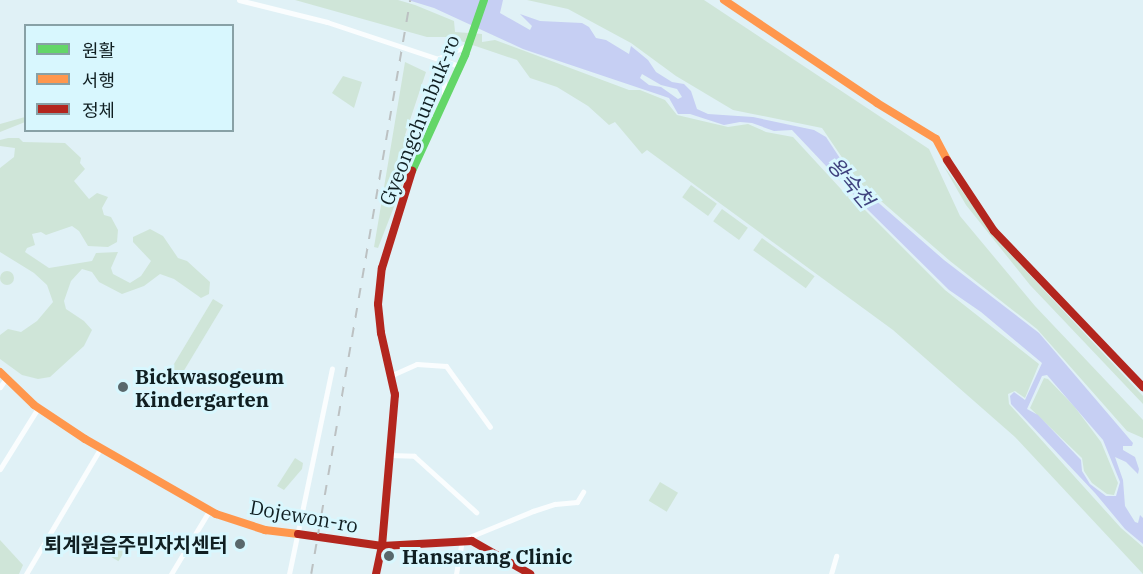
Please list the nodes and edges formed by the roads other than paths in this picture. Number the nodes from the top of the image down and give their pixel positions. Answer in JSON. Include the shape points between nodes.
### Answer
{"nodes":[{"id":1,"x":239,"y":0,"type":"edge"},
{"id":2,"x":484,"y":0,"type":"edge"},
{"id":3,"x":724,"y":0,"type":"edge"},
{"id":4,"x":469,"y":44,"type":"junction"},
{"id":5,"x":439,"y":58,"type":"junction"},
{"id":6,"x":459,"y":66,"type":"junction"},
{"id":7,"x":444,"y":100,"type":"junction"},
{"id":8,"x":332,"y":368,"type":"dead end"},
{"id":9,"x":3,"y":375,"type":"edge"},
{"id":10,"x":392,"y":375,"type":"junction"},
{"id":11,"x":0,"y":387,"type":"edge"},
{"id":12,"x":1143,"y":387,"type":"edge"},
{"id":13,"x":38,"y":408,"type":"junction"},
{"id":14,"x":490,"y":427,"type":"dead end"},
{"id":15,"x":100,"y":449,"type":"junction"},
{"id":16,"x":389,"y":455,"type":"junction"},
{"id":17,"x":0,"y":469,"type":"edge"},
{"id":18,"x":583,"y":492,"type":"dead end"},
{"id":19,"x":209,"y":511,"type":"junction"},
{"id":20,"x":476,"y":512,"type":"dead end"},
{"id":21,"x":296,"y":534,"type":"junction"},
{"id":22,"x":462,"y":540,"type":"junction"},
{"id":23,"x":382,"y":546,"type":"junction"},
{"id":24,"x":836,"y":556,"type":"dead end"},
{"id":25,"x":26,"y":574,"type":"edge"},
{"id":26,"x":171,"y":574,"type":"edge"},
{"id":27,"x":289,"y":574,"type":"edge"},
{"id":28,"x":376,"y":574,"type":"edge"},
{"id":29,"x":456,"y":574,"type":"edge"},
{"id":30,"x":530,"y":574,"type":"edge"},
{"id":31,"x":831,"y":574,"type":"edge"}],
"edges":[{"from":1,"to":5,"type":"street","via":[[327,22]]},
{"from":2,"to":4,"type":"street","name":"Gyeongchunbuk-ro"},
{"from":3,"to":12,"type":"street","via":[[936,139],[994,231]]},
{"from":4,"to":5,"type":"street"},
{"from":4,"to":6,"type":"street","name":"Gyeongchunbuk-ro"},
{"from":5,"to":6,"type":"street"},
{"from":5,"to":7,"type":"street","via":[[444,69]]},
{"from":6,"to":7,"type":"street","name":"Gyeongchunbuk-ro"},
{"from":7,"to":10,"type":"street","name":"Gyeongchunbuk-ro","via":[[412,169],[382,268],[378,304]]},
{"from":8,"to":21,"type":"street"},
{"from":9,"to":11,"type":"street"},
{"from":9,"to":13,"type":"street","name":"Dojewon-ro"},
{"from":10,"to":14,"type":"street","via":[[417,364],[446,366]]},
{"from":10,"to":16,"type":"street","name":"Gyeongchunbuk-ro","via":[[395,395]]},
{"from":13,"to":15,"type":"street","name":"Dojewon-ro"},
{"from":13,"to":17,"type":"street"},
{"from":15,"to":19,"type":"street","name":"Dojewon-ro"},
{"from":15,"to":25,"type":"street"},
{"from":16,"to":20,"type":"street","via":[[414,456]]},
{"from":16,"to":23,"type":"street","name":"Gyeongchunbuk-ro"},
{"from":18,"to":22,"type":"street","via":[[577,502],[533,511]]},
{"from":19,"to":21,"type":"street","name":"Dojewon-ro","via":[[265,530]]},
{"from":19,"to":26,"type":"street"},
{"from":21,"to":23,"type":"street","name":"Dojewon-ro"},
{"from":21,"to":27,"type":"street"},
{"from":22,"to":23,"type":"street","name":"Dojewon-ro"},
{"from":22,"to":29,"type":"street"},
{"from":22,"to":30,"type":"street","name":"Dojewon-ro","via":[[472,541]]},
{"from":23,"to":28,"type":"street","name":"Gyeongchunbuk-ro"},
{"from":24,"to":31,"type":"street"}]}
